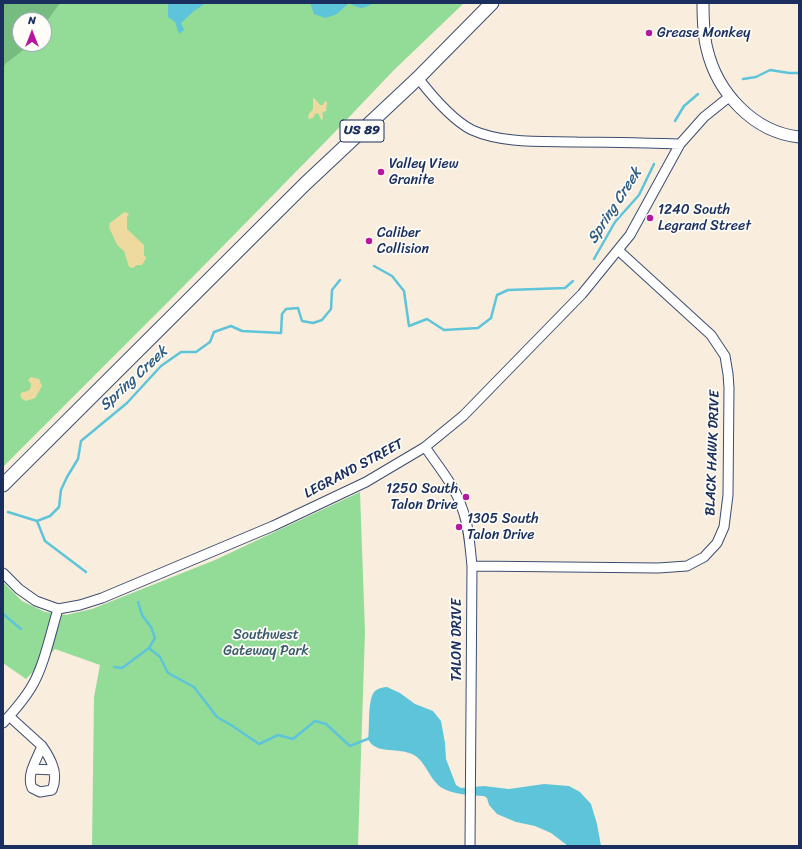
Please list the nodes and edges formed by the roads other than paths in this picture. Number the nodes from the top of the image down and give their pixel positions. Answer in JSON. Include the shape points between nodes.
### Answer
{"nodes":[{"id":1,"x":492,"y":3,"type":"edge"},
{"id":2,"x":703,"y":3,"type":"edge"},
{"id":3,"x":418,"y":78,"type":"junction"},
{"id":4,"x":729,"y":97,"type":"junction"},
{"id":5,"x":799,"y":137,"type":"edge"},
{"id":6,"x":680,"y":144,"type":"junction"},
{"id":7,"x":618,"y":250,"type":"junction"},
{"id":8,"x":424,"y":447,"type":"junction"},
{"id":9,"x":3,"y":485,"type":"edge"},
{"id":10,"x":472,"y":566,"type":"junction"},
{"id":11,"x":3,"y":573,"type":"edge"},
{"id":12,"x":58,"y":609,"type":"junction"},
{"id":13,"x":6,"y":720,"type":"edge"},
{"id":14,"x":42,"y":746,"type":"junction"},
{"id":15,"x":32,"y":769,"type":"junction"},
{"id":16,"x":54,"y":770,"type":"junction"},
{"id":17,"x":470,"y":846,"type":"edge"}],
"edges":[{"from":1,"to":3,"type":"highway","number":"US 89"},
{"from":2,"to":4,"type":"main road","via":[[703,29],[707,49],[715,73]]},
{"from":3,"to":6,"type":"street","via":[[452,116],[472,130],[496,138]]},
{"from":3,"to":9,"type":"highway","number":"US 89","via":[[305,184]]},
{"from":4,"to":5,"type":"main road","via":[[766,127]]},
{"from":4,"to":6,"type":"street","name":"LEGRAND STREET","via":[[704,117]]},
{"from":6,"to":7,"type":"street","name":"LEGRAND STREET","via":[[630,235]]},
{"from":7,"to":8,"type":"street","name":"LEGRAND STREET","via":[[582,294],[463,416]]},
{"from":7,"to":10,"type":"street","name":"BLACK HAWK DRIVE","via":[[712,335],[725,356],[729,388],[728,495],[724,527],[716,543],[704,557],[687,566]]},
{"from":8,"to":10,"type":"street","name":"TALON DRIVE","via":[[454,489],[462,507],[469,534]]},
{"from":8,"to":12,"type":"street","name":"LEGRAND STREET","via":[[366,482],[273,526],[102,598]]},
{"from":10,"to":17,"type":"street","name":"TALON DRIVE"},
{"from":11,"to":12,"type":"street","via":[[36,601]]},
{"from":12,"to":13,"type":"street","via":[[33,685],[22,703]]},
{"from":13,"to":14,"type":"street"},
{"from":14,"to":15,"type":"street"},
{"from":14,"to":16,"type":"street"},
{"from":15,"to":16,"type":"street"},
{"from":15,"to":16,"type":"street","via":[[32,788],[40,792],[52,790],[55,783]]}]}
